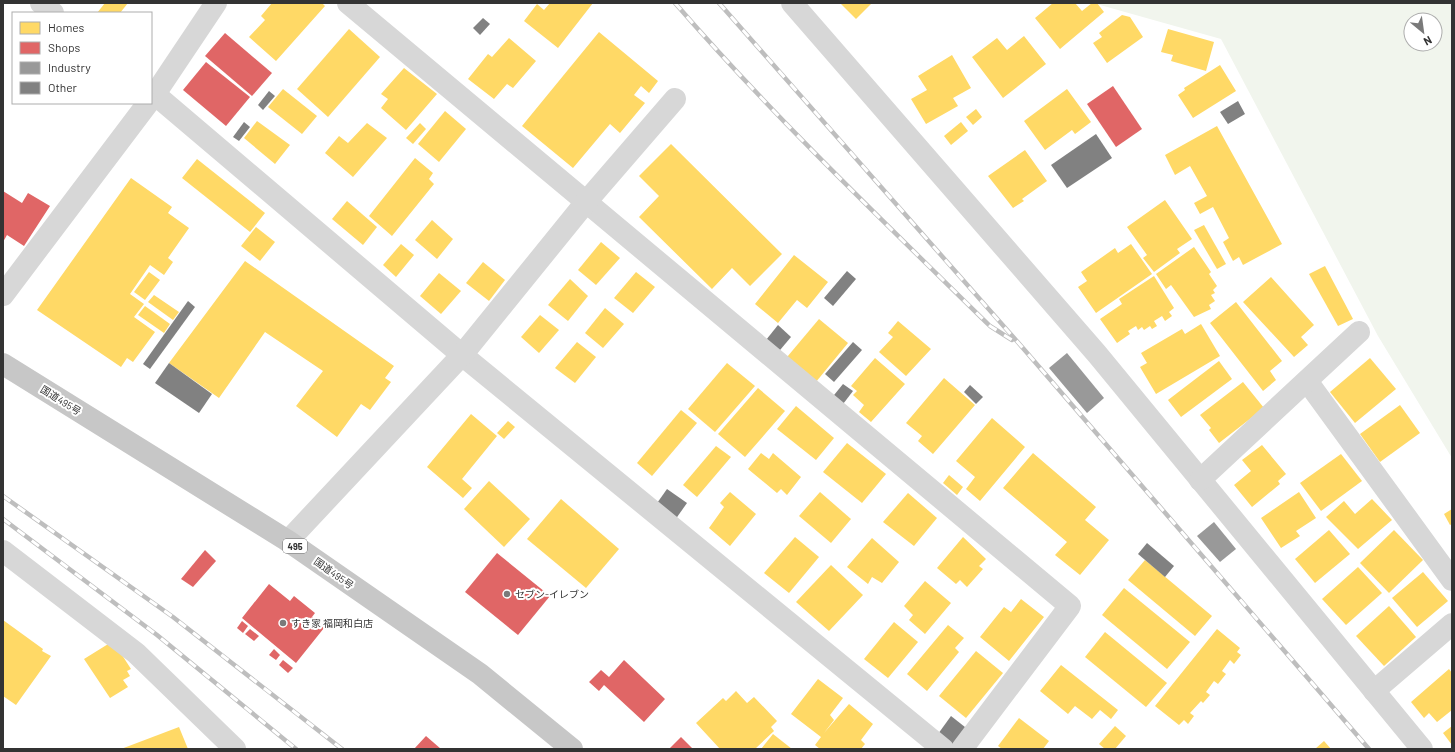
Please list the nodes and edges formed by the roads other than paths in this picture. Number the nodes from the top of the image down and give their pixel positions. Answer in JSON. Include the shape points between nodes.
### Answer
{"nodes":[{"id":1,"x":41,"y":3,"type":"edge"},
{"id":2,"x":216,"y":3,"type":"edge"},
{"id":3,"x":348,"y":3,"type":"edge"},
{"id":4,"x":792,"y":3,"type":"edge"},
{"id":5,"x":52,"y":12,"type":"edge"},
{"id":6,"x":152,"y":96,"type":"edge"},
{"id":7,"x":152,"y":98,"type":"edge"},
{"id":8,"x":675,"y":99,"type":"dead end"},
{"id":9,"x":146,"y":104,"type":"edge"},
{"id":10,"x":586,"y":202,"type":"junction"},
{"id":11,"x":3,"y":295,"type":"edge"},
{"id":12,"x":1359,"y":332,"type":"dead end"},
{"id":13,"x":462,"y":355,"type":"junction"},
{"id":14,"x":3,"y":364,"type":"edge"},
{"id":15,"x":1307,"y":381,"type":"junction"},
{"id":16,"x":1200,"y":480,"type":"junction"},
{"id":17,"x":288,"y":541,"type":"junction"},
{"id":18,"x":3,"y":551,"type":"edge"},
{"id":19,"x":1452,"y":580,"type":"edge"},
{"id":20,"x":1452,"y":624,"type":"edge"},
{"id":21,"x":1374,"y":692,"type":"junction"},
{"id":22,"x":235,"y":749,"type":"edge"},
{"id":23,"x":572,"y":749,"type":"edge"},
{"id":24,"x":943,"y":749,"type":"edge"},
{"id":25,"x":962,"y":749,"type":"edge"},
{"id":26,"x":1422,"y":749,"type":"edge"}],
"edges":[{"from":1,"to":5,"type":"street"},
{"from":2,"to":6,"type":"street"},
{"from":3,"to":10,"type":"street"},
{"from":4,"to":16,"type":"street","via":[[1092,348]]},
{"from":7,"to":13,"type":"street"},
{"from":8,"to":10,"type":"street"},
{"from":9,"to":11,"type":"street"},
{"from":10,"to":13,"type":"street"},
{"from":10,"to":25,"type":"street","via":[[1070,606]]},
{"from":12,"to":15,"type":"street"},
{"from":13,"to":17,"type":"street"},
{"from":13,"to":24,"type":"street"},
{"from":14,"to":17,"type":"highway","name":"国道495号","number":"495"},
{"from":15,"to":16,"type":"street"},
{"from":15,"to":19,"type":"street"},
{"from":16,"to":21,"type":"street"},
{"from":17,"to":23,"type":"highway","name":"国道495号","number":"495","via":[[480,674]]},
{"from":18,"to":22,"type":"street","via":[[136,653]]},
{"from":20,"to":21,"type":"street"},
{"from":21,"to":26,"type":"street"}]}
